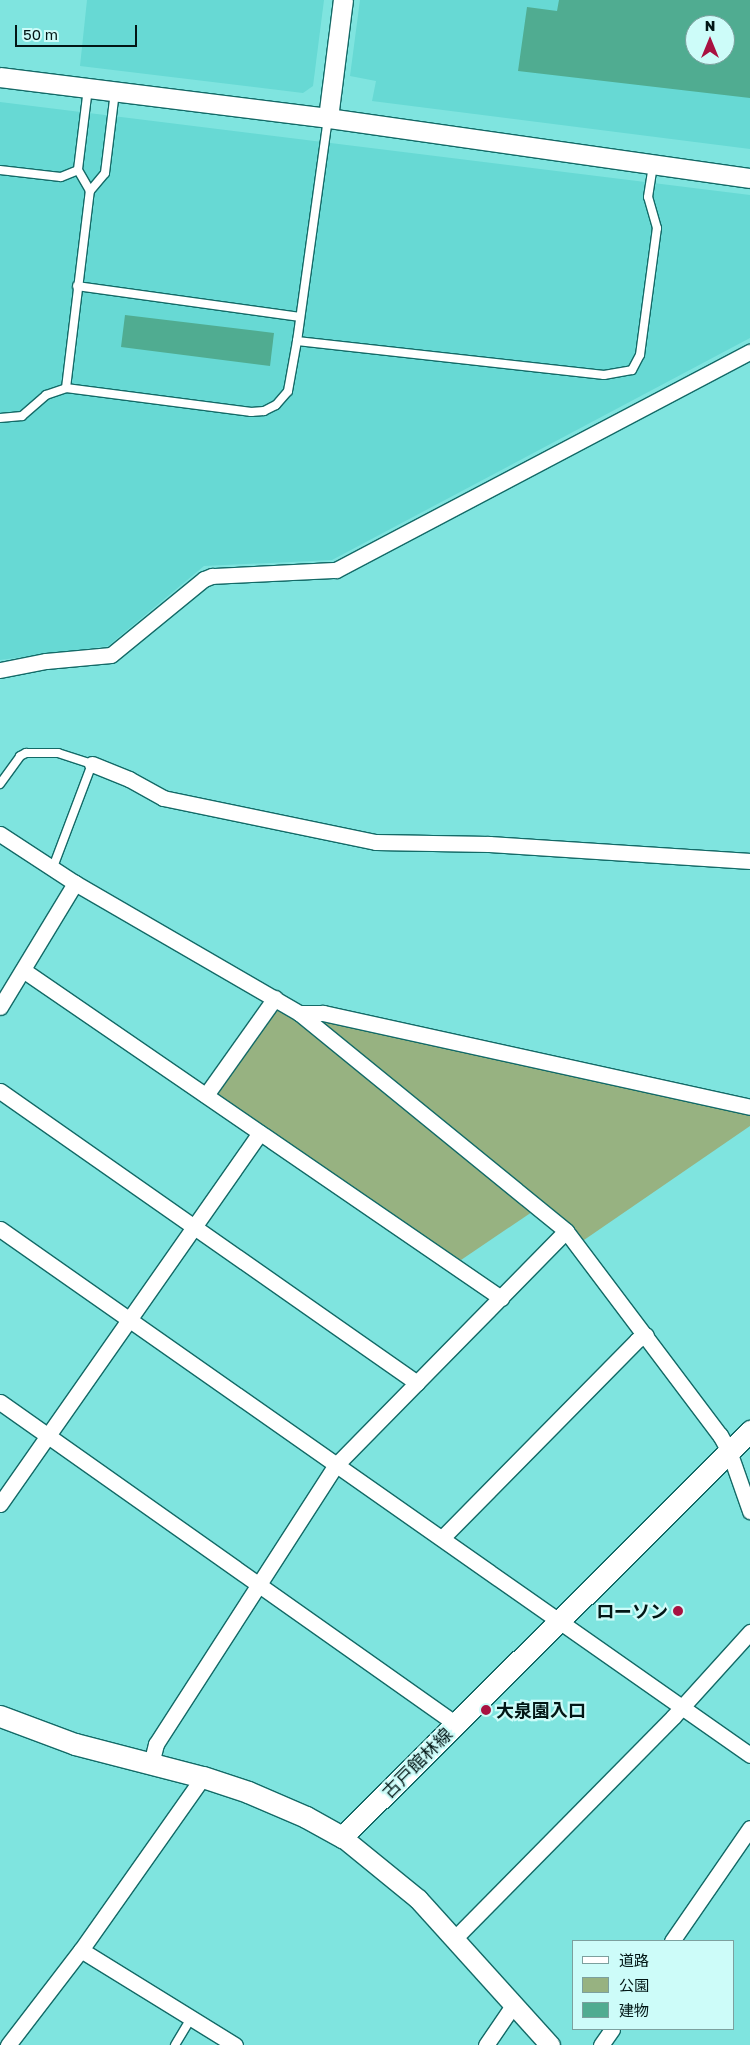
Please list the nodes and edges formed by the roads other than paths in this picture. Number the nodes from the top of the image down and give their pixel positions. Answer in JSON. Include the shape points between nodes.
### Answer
{"nodes":[{"id":1,"x":343,"y":0,"type":"edge"},
{"id":2,"x":0,"y":77,"type":"edge"},
{"id":3,"x":88,"y":88,"type":"junction"},
{"id":4,"x":115,"y":92,"type":"junction"},
{"id":5,"x":328,"y":118,"type":"junction"},
{"id":6,"x":653,"y":164,"type":"junction"},
{"id":7,"x":0,"y":170,"type":"edge"},
{"id":8,"x":78,"y":170,"type":"junction"},
{"id":9,"x":750,"y":178,"type":"edge"},
{"id":10,"x":90,"y":192,"type":"junction"},
{"id":11,"x":77,"y":286,"type":"junction"},
{"id":12,"x":300,"y":317,"type":"junction"},
{"id":13,"x":297,"y":341,"type":"junction"},
{"id":14,"x":750,"y":352,"type":"edge"},
{"id":15,"x":66,"y":388,"type":"junction"},
{"id":16,"x":0,"y":418,"type":"edge"},
{"id":17,"x":0,"y":670,"type":"edge"},
{"id":18,"x":92,"y":764,"type":"junction"},
{"id":19,"x":0,"y":784,"type":"edge"},
{"id":20,"x":0,"y":834,"type":"edge"},
{"id":21,"x":750,"y":860,"type":"edge"},
{"id":22,"x":53,"y":867,"type":"junction"},
{"id":23,"x":75,"y":883,"type":"junction"},
{"id":24,"x":23,"y":970,"type":"junction"},
{"id":25,"x":275,"y":998,"type":"junction"},
{"id":26,"x":0,"y":1007,"type":"edge"},
{"id":27,"x":299,"y":1013,"type":"junction"},
{"id":28,"x":0,"y":1091,"type":"edge"},
{"id":29,"x":206,"y":1095,"type":"junction"},
{"id":30,"x":750,"y":1108,"type":"edge"},
{"id":31,"x":260,"y":1133,"type":"junction"},
{"id":32,"x":196,"y":1225,"type":"junction"},
{"id":33,"x":0,"y":1229,"type":"edge"},
{"id":34,"x":566,"y":1231,"type":"junction"},
{"id":35,"x":501,"y":1298,"type":"junction"},
{"id":36,"x":129,"y":1320,"type":"junction"},
{"id":37,"x":646,"y":1335,"type":"junction"},
{"id":38,"x":417,"y":1383,"type":"junction"},
{"id":39,"x":0,"y":1402,"type":"edge"},
{"id":40,"x":750,"y":1430,"type":"edge"},
{"id":41,"x":48,"y":1436,"type":"junction"},
{"id":42,"x":729,"y":1451,"type":"junction"},
{"id":43,"x":336,"y":1465,"type":"junction"},
{"id":44,"x":0,"y":1504,"type":"edge"},
{"id":45,"x":750,"y":1511,"type":"edge"},
{"id":46,"x":442,"y":1538,"type":"junction"},
{"id":47,"x":256,"y":1585,"type":"junction"},
{"id":48,"x":560,"y":1622,"type":"junction"},
{"id":49,"x":750,"y":1632,"type":"edge"},
{"id":50,"x":682,"y":1706,"type":"junction"},
{"id":51,"x":0,"y":1716,"type":"edge"},
{"id":52,"x":456,"y":1724,"type":"junction"},
{"id":53,"x":750,"y":1755,"type":"edge"},
{"id":54,"x":151,"y":1764,"type":"junction"},
{"id":55,"x":203,"y":1777,"type":"junction"},
{"id":56,"x":750,"y":1828,"type":"edge"},
{"id":57,"x":342,"y":1837,"type":"junction"},
{"id":58,"x":456,"y":1937,"type":"junction"},
{"id":59,"x":673,"y":1940,"type":"edge"},
{"id":60,"x":81,"y":1950,"type":"junction"},
{"id":61,"x":514,"y":2004,"type":"junction"},
{"id":62,"x":191,"y":2018,"type":"junction"},
{"id":63,"x":611,"y":2030,"type":"edge"},
{"id":64,"x":7,"y":2040,"type":"edge"},
{"id":65,"x":175,"y":2045,"type":"edge"},
{"id":66,"x":235,"y":2045,"type":"edge"},
{"id":67,"x":486,"y":2045,"type":"edge"},
{"id":68,"x":550,"y":2045,"type":"edge"},
{"id":69,"x":601,"y":2045,"type":"edge"}],
"edges":[{"from":1,"to":5,"type":"street"},
{"from":2,"to":3,"type":"street"},
{"from":3,"to":4,"type":"street"},
{"from":3,"to":8,"type":"lane"},
{"from":4,"to":5,"type":"street"},
{"from":4,"to":10,"type":"lane","via":[[105,173]]},
{"from":5,"to":6,"type":"street"},
{"from":5,"to":12,"type":"lane"},
{"from":6,"to":9,"type":"street"},
{"from":6,"to":13,"type":"lane","via":[[648,198],[657,228],[640,355],[632,370],[604,375]]},
{"from":7,"to":8,"type":"lane","via":[[62,177]]},
{"from":8,"to":10,"type":"lane"},
{"from":10,"to":11,"type":"lane"},
{"from":11,"to":12,"type":"lane"},
{"from":11,"to":15,"type":"lane"},
{"from":12,"to":13,"type":"lane"},
{"from":13,"to":15,"type":"lane","via":[[288,391],[276,405],[264,411]]},
{"from":14,"to":17,"type":"street","via":[[336,570],[212,576],[204,579],[111,655],[46,660]]},
{"from":15,"to":16,"type":"lane","via":[[46,394],[22,416]]},
{"from":18,"to":19,"type":"lane","via":[[58,753],[26,753],[20,756]]},
{"from":18,"to":21,"type":"street","via":[[163,798],[376,842],[490,844]]},
{"from":18,"to":22,"type":"lane"},
{"from":20,"to":22,"type":"street"},
{"from":22,"to":23,"type":"street"},
{"from":23,"to":24,"type":"street"},
{"from":23,"to":25,"type":"street"},
{"from":24,"to":26,"type":"street"},
{"from":24,"to":29,"type":"street"},
{"from":25,"to":27,"type":"street"},
{"from":25,"to":29,"type":"street"},
{"from":27,"to":30,"type":"street","via":[[323,1013]]},
{"from":27,"to":34,"type":"street"},
{"from":28,"to":32,"type":"street"},
{"from":29,"to":31,"type":"street"},
{"from":31,"to":32,"type":"street"},
{"from":31,"to":35,"type":"street"},
{"from":32,"to":36,"type":"street"},
{"from":32,"to":38,"type":"street"},
{"from":33,"to":36,"type":"street"},
{"from":34,"to":35,"type":"street"},
{"from":34,"to":37,"type":"street"},
{"from":35,"to":38,"type":"street"},
{"from":36,"to":41,"type":"street"},
{"from":36,"to":43,"type":"street"},
{"from":37,"to":42,"type":"street"},
{"from":37,"to":46,"type":"street","via":[[637,1340]]},
{"from":38,"to":43,"type":"street"},
{"from":39,"to":41,"type":"street"},
{"from":40,"to":42,"type":"main road","name":"古戸館林線"},
{"from":41,"to":44,"type":"street"},
{"from":41,"to":47,"type":"street"},
{"from":42,"to":45,"type":"street"},
{"from":42,"to":48,"type":"main road","name":"古戸館林線"},
{"from":43,"to":46,"type":"street"},
{"from":43,"to":47,"type":"street"},
{"from":46,"to":48,"type":"street"},
{"from":47,"to":52,"type":"street"},
{"from":47,"to":54,"type":"street","via":[[156,1744]]},
{"from":48,"to":50,"type":"street"},
{"from":48,"to":52,"type":"main road","name":"古戸館林線"},
{"from":49,"to":50,"type":"street"},
{"from":50,"to":53,"type":"street"},
{"from":50,"to":58,"type":"street"},
{"from":51,"to":54,"type":"main road","via":[[75,1744]]},
{"from":52,"to":57,"type":"main road","name":"古戸館林線"},
{"from":54,"to":55,"type":"main road"},
{"from":55,"to":57,"type":"main road","via":[[280,1804]]},
{"from":55,"to":60,"type":"street"},
{"from":56,"to":59,"type":"street"},
{"from":57,"to":58,"type":"street","via":[[418,1899]]},
{"from":58,"to":61,"type":"street"},
{"from":60,"to":62,"type":"street"},
{"from":60,"to":64,"type":"street"},
{"from":61,"to":67,"type":"street"},
{"from":61,"to":68,"type":"street"},
{"from":62,"to":65,"type":"lane"},
{"from":62,"to":66,"type":"street"},
{"from":63,"to":69,"type":"street"}]}
